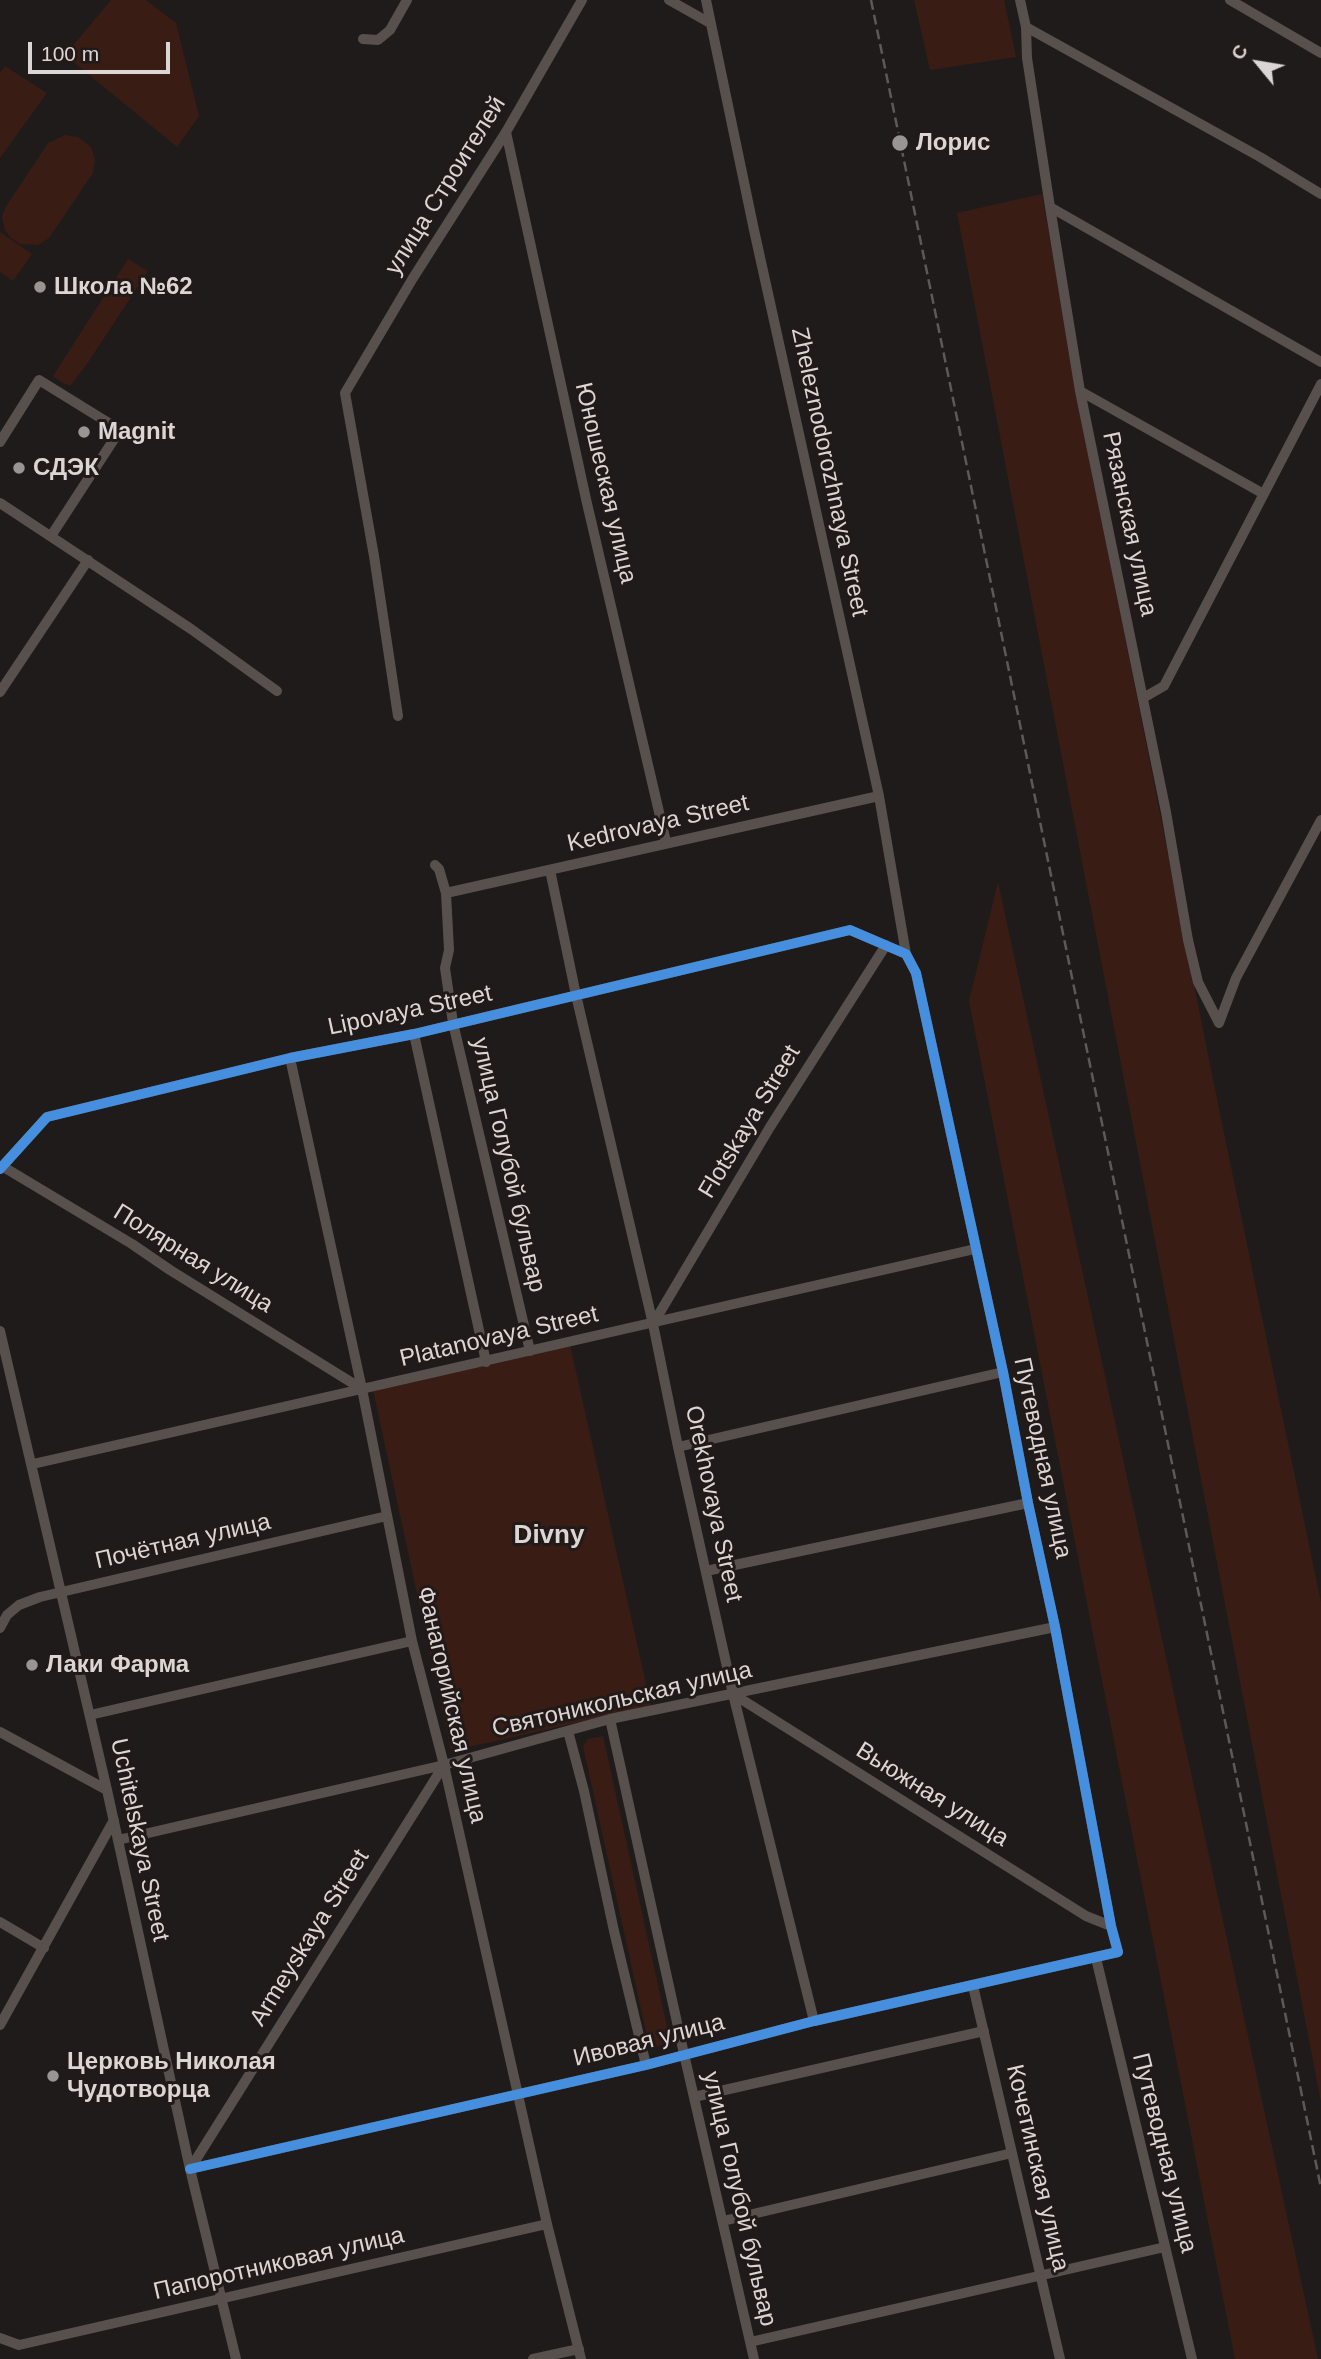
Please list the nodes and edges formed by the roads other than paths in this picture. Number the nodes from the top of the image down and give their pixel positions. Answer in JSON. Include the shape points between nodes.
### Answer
{"nodes":[{"id":1,"x":407,"y":0,"type":"edge"},
{"id":2,"x":582,"y":0,"type":"edge"},
{"id":3,"x":669,"y":0,"type":"edge"},
{"id":4,"x":706,"y":0,"type":"edge"},
{"id":5,"x":1020,"y":0,"type":"edge"},
{"id":6,"x":1230,"y":0,"type":"edge"},
{"id":7,"x":710,"y":23,"type":"junction"},
{"id":8,"x":1026,"y":27,"type":"junction"},
{"id":9,"x":363,"y":39,"type":"dead end"},
{"id":10,"x":1321,"y":53,"type":"edge"},
{"id":11,"x":506,"y":132,"type":"junction"},
{"id":12,"x":1321,"y":194,"type":"edge"},
{"id":13,"x":1050,"y":207,"type":"junction"},
{"id":14,"x":1321,"y":362,"type":"edge"},
{"id":15,"x":1321,"y":384,"type":"edge"},
{"id":16,"x":1080,"y":391,"type":"junction"},
{"id":17,"x":0,"y":442,"type":"edge"},
{"id":18,"x":1262,"y":493,"type":"junction"},
{"id":19,"x":0,"y":503,"type":"edge"},
{"id":20,"x":51,"y":536,"type":"junction"},
{"id":21,"x":88,"y":560,"type":"junction"},
{"id":22,"x":277,"y":691,"type":"dead end"},
{"id":23,"x":0,"y":692,"type":"edge"},
{"id":24,"x":1143,"y":698,"type":"junction"},
{"id":25,"x":398,"y":716,"type":"dead end"},
{"id":26,"x":879,"y":796,"type":"junction"},
{"id":27,"x":1321,"y":820,"type":"edge"},
{"id":28,"x":666,"y":842,"type":"junction"},
{"id":29,"x":435,"y":865,"type":"dead end"},
{"id":30,"x":550,"y":870,"type":"junction"},
{"id":31,"x":446,"y":893,"type":"junction"},
{"id":32,"x":886,"y":945,"type":"junction"},
{"id":33,"x":906,"y":954,"type":"junction"},
{"id":34,"x":916,"y":973,"type":"joint"},
{"id":35,"x":576,"y":995,"type":"junction"},
{"id":36,"x":453,"y":1023,"type":"junction"},
{"id":37,"x":414,"y":1034,"type":"junction"},
{"id":38,"x":290,"y":1058,"type":"junction"},
{"id":39,"x":1,"y":1167,"type":"edge"},
{"id":40,"x":975,"y":1249,"type":"junction"},
{"id":41,"x":653,"y":1324,"type":"junction"},
{"id":42,"x":0,"y":1331,"type":"edge"},
{"id":43,"x":530,"y":1351,"type":"junction"},
{"id":44,"x":486,"y":1362,"type":"junction"},
{"id":45,"x":1003,"y":1372,"type":"junction"},
{"id":46,"x":362,"y":1389,"type":"junction"},
{"id":47,"x":678,"y":1447,"type":"junction"},
{"id":48,"x":33,"y":1464,"type":"junction"},
{"id":49,"x":1028,"y":1503,"type":"junction"},
{"id":50,"x":387,"y":1516,"type":"junction"},
{"id":51,"x":706,"y":1571,"type":"junction"},
{"id":52,"x":62,"y":1592,"type":"junction"},
{"id":53,"x":1055,"y":1627,"type":"junction"},
{"id":54,"x":0,"y":1628,"type":"edge"},
{"id":55,"x":412,"y":1641,"type":"junction"},
{"id":56,"x":733,"y":1694,"type":"junction"},
{"id":57,"x":90,"y":1715,"type":"junction"},
{"id":58,"x":610,"y":1720,"type":"junction"},
{"id":59,"x":568,"y":1731,"type":"junction"},
{"id":60,"x":0,"y":1732,"type":"edge"},
{"id":61,"x":444,"y":1765,"type":"junction"},
{"id":62,"x":107,"y":1790,"type":"junction"},
{"id":63,"x":114,"y":1820,"type":"junction"},
{"id":64,"x":118,"y":1840,"type":"junction"},
{"id":65,"x":0,"y":1922,"type":"edge"},
{"id":66,"x":1111,"y":1926,"type":"junction"},
{"id":67,"x":44,"y":1948,"type":"junction"},
{"id":68,"x":1118,"y":1952,"type":"joint"},
{"id":69,"x":1096,"y":1958,"type":"junction"},
{"id":70,"x":973,"y":1986,"type":"junction"},
{"id":71,"x":814,"y":2021,"type":"junction"},
{"id":72,"x":0,"y":2025,"type":"edge"},
{"id":73,"x":984,"y":2031,"type":"junction"},
{"id":74,"x":684,"y":2054,"type":"junction"},
{"id":75,"x":646,"y":2065,"type":"junction"},
{"id":76,"x":519,"y":2094,"type":"junction"},
{"id":77,"x":694,"y":2097,"type":"junction"},
{"id":78,"x":1012,"y":2152,"type":"junction"},
{"id":79,"x":190,"y":2169,"type":"junction"},
{"id":80,"x":723,"y":2221,"type":"junction"},
{"id":81,"x":547,"y":2224,"type":"junction"},
{"id":82,"x":1165,"y":2247,"type":"junction"},
{"id":83,"x":1041,"y":2276,"type":"junction"},
{"id":84,"x":222,"y":2298,"type":"junction"},
{"id":85,"x":0,"y":2338,"type":"edge"},
{"id":86,"x":750,"y":2342,"type":"junction"},
{"id":87,"x":580,"y":2354,"type":"edge"},
{"id":88,"x":236,"y":2359,"type":"edge"},
{"id":89,"x":533,"y":2359,"type":"edge"},
{"id":90,"x":754,"y":2359,"type":"edge"},
{"id":91,"x":1059,"y":2359,"type":"edge"},
{"id":92,"x":1192,"y":2359,"type":"edge"}],
"edges":[{"from":1,"to":9,"type":"street","via":[[390,30],[378,40]]},
{"from":2,"to":11,"type":"street","name":"улица Строителей"},
{"from":3,"to":7,"type":"street"},
{"from":4,"to":7,"type":"street","name":"Zheleznodorozhnaya Street"},
{"from":5,"to":8,"type":"street","name":"Рязанская улица"},
{"from":6,"to":10,"type":"street"},
{"from":7,"to":26,"type":"street","name":"Zheleznodorozhnaya Street"},
{"from":8,"to":12,"type":"street"},
{"from":8,"to":13,"type":"street","name":"Рязанская улица"},
{"from":11,"to":25,"type":"street","name":"улица Строителей","via":[[345,393]]},
{"from":11,"to":28,"type":"street","name":"Юношеская улица"},
{"from":13,"to":14,"type":"street"},
{"from":13,"to":16,"type":"street","name":"Рязанская улица"},
{"from":15,"to":18,"type":"street"},
{"from":16,"to":18,"type":"street"},
{"from":16,"to":24,"type":"street","name":"Рязанская улица"},
{"from":17,"to":20,"type":"street","via":[[38,380],[120,430]]},
{"from":18,"to":24,"type":"street","via":[[1164,686]]},
{"from":19,"to":20,"type":"street"},
{"from":20,"to":21,"type":"street"},
{"from":21,"to":22,"type":"street"},
{"from":21,"to":23,"type":"street"},
{"from":24,"to":27,"type":"street","name":"Рязанская улица","via":[[1188,940],[1198,982],[1219,1023],[1236,978]]},
{"from":26,"to":28,"type":"street","name":"Kedrovaya Street"},
{"from":26,"to":33,"type":"street","name":"Zheleznodorozhnaya Street"},
{"from":28,"to":30,"type":"street","name":"Kedrovaya Street"},
{"from":29,"to":31,"type":"street","name":"улица Голубой бульвар"},
{"from":30,"to":31,"type":"street","name":"Kedrovaya Street"},
{"from":30,"to":35,"type":"street","name":"Orekhovaya Street"},
{"from":31,"to":36,"type":"street","name":"улица Голубой бульвар","via":[[449,950],[445,968]]},
{"from":32,"to":33,"type":"street"},
{"from":32,"to":35,"type":"street","name":"Lipovaya Street","via":[[850,930]]},
{"from":32,"to":41,"type":"street","name":"Flotskaya Street","via":[[770,1127]]},
{"from":33,"to":34,"type":"street","name":"Zheleznodorozhnaya Street"},
{"from":34,"to":40,"type":"street","name":"Путеводная улица"},
{"from":35,"to":36,"type":"street","name":"Lipovaya Street"},
{"from":35,"to":41,"type":"street","name":"Orekhovaya Street"},
{"from":36,"to":37,"type":"street","name":"Lipovaya Street"},
{"from":36,"to":43,"type":"street","name":"улица Голубой бульвар"},
{"from":37,"to":38,"type":"street","name":"Lipovaya Street"},
{"from":37,"to":44,"type":"street"},
{"from":38,"to":39,"type":"street","name":"Lipovaya Street","via":[[47,1117]]},
{"from":38,"to":46,"type":"street","name":"Фанагорийская улица"},
{"from":39,"to":46,"type":"street","name":"Полярная улица"},
{"from":40,"to":41,"type":"street","name":"Platanovaya Street"},
{"from":40,"to":45,"type":"street","name":"Путеводная улица"},
{"from":41,"to":43,"type":"street","name":"Platanovaya Street"},
{"from":41,"to":47,"type":"street","name":"Orekhovaya Street"},
{"from":42,"to":48,"type":"street","name":"Uchitelskaya Street"},
{"from":43,"to":44,"type":"street","name":"Platanovaya Street"},
{"from":44,"to":46,"type":"street","name":"Platanovaya Street"},
{"from":45,"to":47,"type":"street"},
{"from":45,"to":49,"type":"street","name":"Путеводная улица"},
{"from":46,"to":48,"type":"street","name":"Platanovaya Street"},
{"from":46,"to":50,"type":"street","name":"Фанагорийская улица"},
{"from":47,"to":51,"type":"street","name":"Orekhovaya Street"},
{"from":48,"to":52,"type":"street","name":"Uchitelskaya Street"},
{"from":49,"to":51,"type":"street"},
{"from":49,"to":53,"type":"street","name":"Путеводная улица"},
{"from":50,"to":52,"type":"street","name":"Почётная улица"},
{"from":50,"to":55,"type":"street","name":"Фанагорийская улица"},
{"from":51,"to":56,"type":"street","name":"Orekhovaya Street"},
{"from":52,"to":54,"type":"street","name":"Почётная улица","via":[[19,1605]]},
{"from":52,"to":57,"type":"street","name":"Uchitelskaya Street"},
{"from":53,"to":56,"type":"street","name":"Святоникольская улица"},
{"from":53,"to":66,"type":"street","name":"Путеводная улица"},
{"from":55,"to":57,"type":"street"},
{"from":55,"to":61,"type":"street","name":"Фанагорийская улица"},
{"from":56,"to":58,"type":"street","name":"Святоникольская улица"},
{"from":56,"to":66,"type":"street","name":"Вьюжная улица","via":[[1086,1916]]},
{"from":56,"to":71,"type":"street","name":"Orekhovaya Street"},
{"from":57,"to":62,"type":"street","name":"Uchitelskaya Street"},
{"from":58,"to":59,"type":"street","name":"Святоникольская улица"},
{"from":58,"to":74,"type":"street","name":"улица Голубой бульвар"},
{"from":59,"to":61,"type":"street","name":"Святоникольская улица"},
{"from":59,"to":75,"type":"street"},
{"from":60,"to":62,"type":"street"},
{"from":61,"to":64,"type":"street","name":"Святоникольская улица"},
{"from":61,"to":76,"type":"street","name":"Фанагорийская улица"},
{"from":61,"to":79,"type":"street","name":"Armeyskaya Street"},
{"from":62,"to":63,"type":"street","name":"Uchitelskaya Street"},
{"from":63,"to":64,"type":"street","name":"Uchitelskaya Street"},
{"from":63,"to":67,"type":"street"},
{"from":64,"to":79,"type":"street","name":"Uchitelskaya Street"},
{"from":65,"to":67,"type":"street"},
{"from":66,"to":68,"type":"street","name":"Путеводная улица"},
{"from":67,"to":72,"type":"street"},
{"from":68,"to":69,"type":"street","name":"Ивовая улица"},
{"from":69,"to":70,"type":"street","name":"Ивовая улица"},
{"from":69,"to":82,"type":"street","name":"Путеводная улица"},
{"from":70,"to":71,"type":"street","name":"Ивовая улица"},
{"from":70,"to":73,"type":"street","name":"Кочетинская улица"},
{"from":71,"to":74,"type":"street","name":"Ивовая улица"},
{"from":73,"to":77,"type":"street"},
{"from":73,"to":78,"type":"street","name":"Кочетинская улица"},
{"from":74,"to":75,"type":"street","name":"Ивовая улица"},
{"from":74,"to":77,"type":"street","name":"улица Голубой бульвар"},
{"from":75,"to":76,"type":"street","name":"Ивовая улица"},
{"from":76,"to":79,"type":"street","name":"Ивовая улица"},
{"from":76,"to":81,"type":"street","name":"Фанагорийская улица"},
{"from":77,"to":80,"type":"street","name":"улица Голубой бульвар"},
{"from":78,"to":80,"type":"street"},
{"from":78,"to":83,"type":"street","name":"Кочетинская улица"},
{"from":79,"to":84,"type":"street","name":"Uchitelskaya Street"},
{"from":80,"to":86,"type":"street","name":"улица Голубой бульвар"},
{"from":81,"to":84,"type":"street","name":"Папоротниковая улица"},
{"from":81,"to":87,"type":"street","name":"Фанагорийская улица"},
{"from":82,"to":83,"type":"street"},
{"from":82,"to":92,"type":"street","name":"Путеводная улица"},
{"from":83,"to":86,"type":"street"},
{"from":83,"to":91,"type":"street","name":"Кочетинская улица"},
{"from":84,"to":85,"type":"street","name":"Папоротниковая улица","via":[[19,2345]]},
{"from":84,"to":88,"type":"street","name":"Uchitelskaya Street"},
{"from":86,"to":90,"type":"street","name":"улица Голубой бульвар"},
{"from":87,"to":89,"type":"street"}]}
